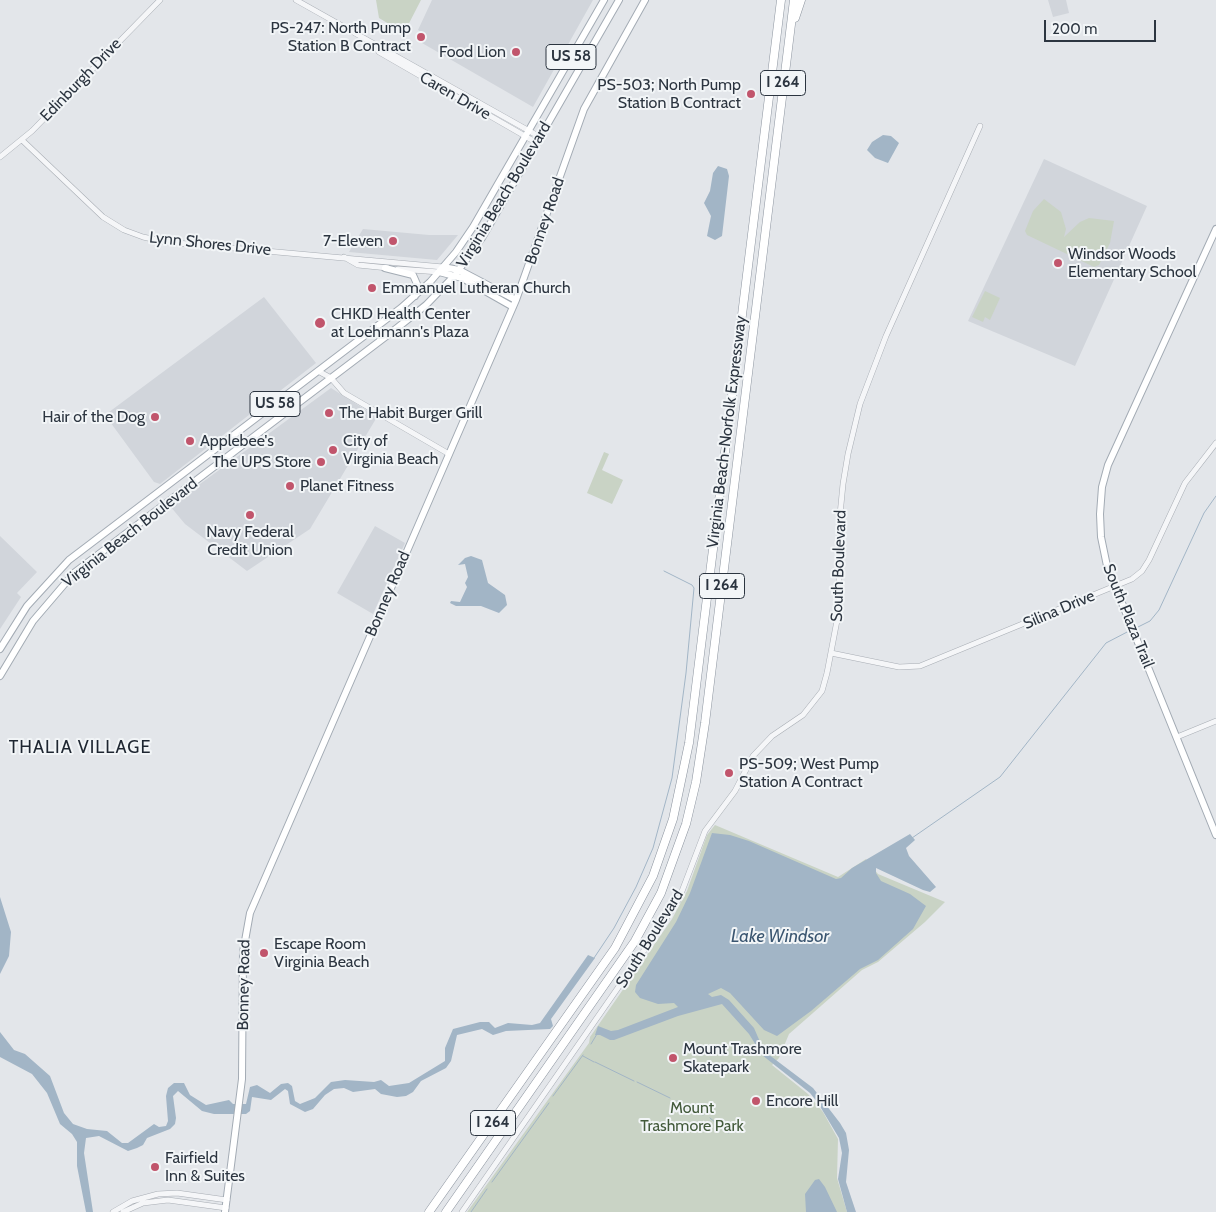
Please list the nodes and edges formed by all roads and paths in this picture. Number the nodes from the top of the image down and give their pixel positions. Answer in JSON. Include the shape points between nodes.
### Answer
{"nodes":[{"id":1,"x":160,"y":0,"type":"edge"},
{"id":2,"x":296,"y":0,"type":"edge"},
{"id":3,"x":604,"y":0,"type":"edge"},
{"id":4,"x":619,"y":0,"type":"edge"},
{"id":5,"x":646,"y":0,"type":"edge"},
{"id":6,"x":781,"y":0,"type":"edge"},
{"id":7,"x":794,"y":0,"type":"edge"},
{"id":8,"x":801,"y":0,"type":"edge"},
{"id":9,"x":788,"y":42,"type":"junction"},
{"id":10,"x":980,"y":126,"type":"dead end"},
{"id":11,"x":527,"y":134,"type":"junction"},
{"id":12,"x":22,"y":140,"type":"junction"},
{"id":13,"x":538,"y":140,"type":"junction"},
{"id":14,"x":0,"y":157,"type":"edge"},
{"id":15,"x":1216,"y":229,"type":"edge"},
{"id":16,"x":343,"y":256,"type":"junction"},
{"id":17,"x":385,"y":268,"type":"junction"},
{"id":18,"x":441,"y":270,"type":"junction"},
{"id":19,"x":457,"y":273,"type":"junction"},
{"id":20,"x":415,"y":297,"type":"junction"},
{"id":21,"x":516,"y":300,"type":"junction"},
{"id":22,"x":513,"y":308,"type":"junction"},
{"id":23,"x":318,"y":371,"type":"junction"},
{"id":24,"x":331,"y":378,"type":"junction"},
{"id":25,"x":1216,"y":443,"type":"edge"},
{"id":26,"x":450,"y":454,"type":"junction"},
{"id":27,"x":1115,"y":587,"type":"junction"},
{"id":28,"x":0,"y":650,"type":"edge"},
{"id":29,"x":831,"y":654,"type":"junction"},
{"id":30,"x":0,"y":676,"type":"edge"},
{"id":31,"x":1216,"y":721,"type":"edge"},
{"id":32,"x":1177,"y":737,"type":"junction"},
{"id":33,"x":1216,"y":834,"type":"edge"},
{"id":34,"x":227,"y":1200,"type":"junction"},
{"id":35,"x":131,"y":1205,"type":"junction"},
{"id":36,"x":226,"y":1210,"type":"edge"},
{"id":37,"x":114,"y":1212,"type":"edge"},
{"id":38,"x":123,"y":1212,"type":"edge"},
{"id":39,"x":429,"y":1212,"type":"edge"},
{"id":40,"x":446,"y":1212,"type":"edge"},
{"id":41,"x":462,"y":1212,"type":"edge"}],
"edges":[{"from":1,"to":12,"type":"street","name":"Edinburgh Drive"},
{"from":2,"to":11,"type":"street","name":"Caren Drive","via":[[376,47],[379,52]]},
{"from":3,"to":11,"type":"main road","name":"Virginia Beach Boulevard","number":"US 58"},
{"from":4,"to":13,"type":"main road","name":"Virginia Beach Boulevard","number":"US 58"},
{"from":5,"to":21,"type":"main road","name":"Bonney Road","via":[[584,109]]},
{"from":6,"to":39,"type":"highway","name":"Virginia Beach-Norfolk Expressway","number":"I 264","via":[[684,772],[668,835],[645,894],[615,948]]},
{"from":7,"to":9,"type":"highway","name":"Virginia Beach-Norfolk Expressway","number":"I 264"},
{"from":8,"to":9,"type":"highway"},
{"from":9,"to":40,"type":"highway","name":"Virginia Beach-Norfolk Expressway","number":"I 264","via":[[713,665],[696,782],[684,830],[660,893],[625,957]]},
{"from":10,"to":29,"type":"street","name":"South Boulevard","via":[[883,343],[858,413],[843,484],[839,525],[839,610]]},
{"from":11,"to":13,"type":"street","name":"Caren Drive"},
{"from":11,"to":18,"type":"main road","name":"Virginia Beach Boulevard","number":"US 58","via":[[473,226]]},
{"from":12,"to":14,"type":"street","name":"Edinburgh Drive"},
{"from":12,"to":16,"type":"street","name":"Lynn Shores Drive","via":[[103,217],[134,234],[166,242]]},
{"from":13,"to":19,"type":"main road","name":"Virginia Beach Boulevard","number":"US 58","via":[[482,238]]},
{"from":15,"to":27,"type":"main road","name":"South Plaza Trail","via":[[1104,477],[1100,526],[1107,566]]},
{"from":16,"to":17,"type":"street","name":"Lynn Shores Drive","via":[[358,266]]},
{"from":16,"to":18,"type":"street","name":"Lynn Shores Drive"},
{"from":17,"to":18,"type":"street","name":"Lynn Shores Drive"},
{"from":17,"to":20,"type":"main road","via":[[413,275],[417,284]]},
{"from":18,"to":19,"type":"main road","name":"Lynn Shores Drive"},
{"from":18,"to":20,"type":"main road","name":"Virginia Beach Boulevard","number":"US 58"},
{"from":19,"to":21,"type":"main road","name":"Lynn Shores Drive"},
{"from":19,"to":22,"type":"main road","name":"Lynn Shores Drive"},
{"from":19,"to":24,"type":"main road","name":"Virginia Beach Boulevard","number":"US 58","via":[[416,314]]},
{"from":20,"to":23,"type":"main road","name":"Virginia Beach Boulevard","number":"US 58"},
{"from":21,"to":22,"type":"main road","name":"Bonney Road"},
{"from":22,"to":26,"type":"main road","name":"Bonney Road"},
{"from":23,"to":24,"type":"street"},
{"from":23,"to":28,"type":"main road","name":"Virginia Beach Boulevard","number":"US 58","via":[[69,560],[27,606]]},
{"from":24,"to":26,"type":"street","via":[[344,393]]},
{"from":24,"to":30,"type":"main road","name":"Virginia Beach Boulevard","number":"US 58","via":[[74,573],[33,620]]},
{"from":25,"to":27,"type":"street","name":"Silina Drive","via":[[1185,483],[1146,566]]},
{"from":26,"to":34,"type":"main road","name":"Bonney Road","via":[[250,913],[243,952],[241,1093]]},
{"from":27,"to":29,"type":"street","name":"Silina Drive","via":[[920,666],[899,667]]},
{"from":27,"to":32,"type":"main road","name":"South Plaza Trail"},
{"from":29,"to":41,"type":"street","name":"South Boulevard","via":[[825,682],[815,703],[804,715],[765,741],[752,756],[735,791],[705,831],[686,882],[670,913]]},
{"from":31,"to":32,"type":"street"},
{"from":32,"to":33,"type":"main road","name":"South Plaza Trail"},
{"from":34,"to":35,"type":"street","via":[[171,1193],[144,1196]]},
{"from":34,"to":36,"type":"main road","name":"Bonney Road"},
{"from":35,"to":36,"type":"street","via":[[168,1200]]},
{"from":35,"to":37,"type":"street"},
{"from":35,"to":38,"type":"street"}]}
